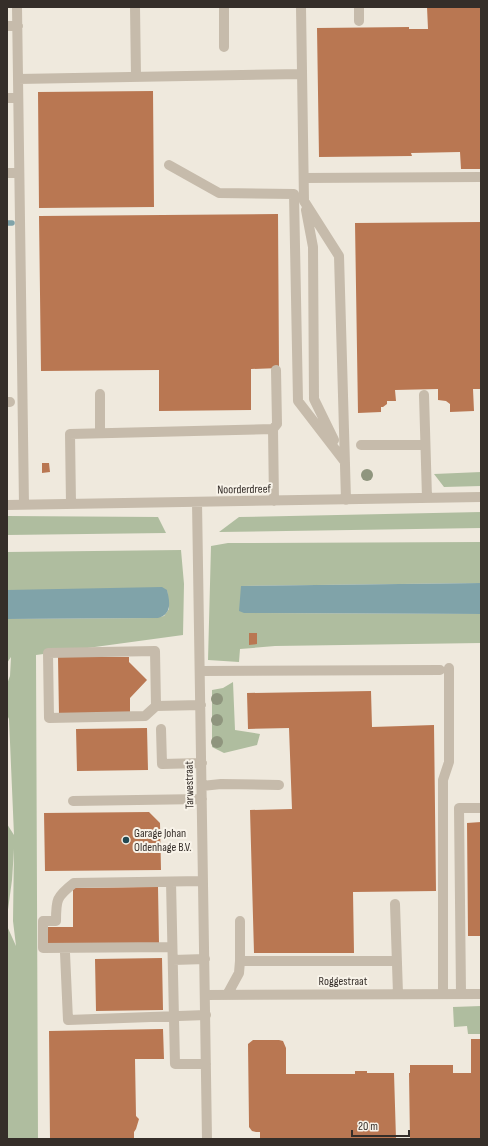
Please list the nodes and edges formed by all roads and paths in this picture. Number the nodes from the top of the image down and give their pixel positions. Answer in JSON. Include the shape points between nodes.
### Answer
{"nodes":[{"id":1,"x":17,"y":7,"type":"edge"},
{"id":2,"x":135,"y":7,"type":"edge"},
{"id":3,"x":224,"y":7,"type":"edge"},
{"id":4,"x":301,"y":7,"type":"edge"},
{"id":5,"x":359,"y":7,"type":"edge"},
{"id":6,"x":359,"y":21,"type":"dead end"},
{"id":7,"x":7,"y":26,"type":"edge"},
{"id":8,"x":18,"y":26,"type":"junction"},
{"id":9,"x":224,"y":47,"type":"dead end"},
{"id":10,"x":302,"y":74,"type":"junction"},
{"id":11,"x":136,"y":77,"type":"junction"},
{"id":12,"x":18,"y":79,"type":"junction"},
{"id":13,"x":7,"y":98,"type":"edge"},
{"id":14,"x":18,"y":98,"type":"junction"},
{"id":15,"x":169,"y":165,"type":"dead end"},
{"id":16,"x":7,"y":173,"type":"edge"},
{"id":17,"x":19,"y":173,"type":"junction"},
{"id":18,"x":481,"y":177,"type":"edge"},
{"id":19,"x":304,"y":178,"type":"junction"},
{"id":20,"x":305,"y":203,"type":"junction"},
{"id":21,"x":276,"y":370,"type":"dead end"},
{"id":22,"x":100,"y":394,"type":"dead end"},
{"id":23,"x":424,"y":395,"type":"dead end"},
{"id":24,"x":273,"y":429,"type":"junction"},
{"id":25,"x":100,"y":433,"type":"junction"},
{"id":26,"x":361,"y":445,"type":"dead end"},
{"id":27,"x":425,"y":445,"type":"junction"},
{"id":28,"x":345,"y":462,"type":"junction"},
{"id":29,"x":481,"y":497,"type":"edge"},
{"id":30,"x":427,"y":498,"type":"junction"},
{"id":31,"x":346,"y":500,"type":"junction"},
{"id":32,"x":274,"y":501,"type":"junction"},
{"id":33,"x":197,"y":502,"type":"junction"},
{"id":34,"x":71,"y":504,"type":"junction"},
{"id":35,"x":7,"y":505,"type":"edge"},
{"id":36,"x":24,"y":505,"type":"junction"},
{"id":37,"x":200,"y":671,"type":"junction"},
{"id":38,"x":201,"y":705,"type":"junction"},
{"id":39,"x":156,"y":706,"type":"junction"},
{"id":40,"x":161,"y":729,"type":"dead end"},
{"id":41,"x":202,"y":763,"type":"junction"},
{"id":42,"x":279,"y":785,"type":"dead end"},
{"id":43,"x":202,"y":786,"type":"junction"},
{"id":44,"x":202,"y":799,"type":"junction"},
{"id":45,"x":73,"y":801,"type":"dead end"},
{"id":46,"x":481,"y":808,"type":"edge"},
{"id":47,"x":204,"y":881,"type":"junction"},
{"id":48,"x":171,"y":882,"type":"junction"},
{"id":49,"x":395,"y":904,"type":"dead end"},
{"id":50,"x":240,"y":921,"type":"dead end"},
{"id":51,"x":172,"y":947,"type":"junction"},
{"id":52,"x":65,"y":953,"type":"dead end"},
{"id":53,"x":205,"y":959,"type":"junction"},
{"id":54,"x":173,"y":960,"type":"junction"},
{"id":55,"x":240,"y":961,"type":"junction"},
{"id":56,"x":397,"y":961,"type":"junction"},
{"id":57,"x":205,"y":994,"type":"junction"},
{"id":58,"x":398,"y":994,"type":"junction"},
{"id":59,"x":443,"y":994,"type":"junction"},
{"id":60,"x":461,"y":994,"type":"junction"},
{"id":61,"x":481,"y":994,"type":"edge"},
{"id":62,"x":227,"y":995,"type":"junction"},
{"id":63,"x":206,"y":1015,"type":"junction"},
{"id":64,"x":174,"y":1016,"type":"junction"},
{"id":65,"x":206,"y":1064,"type":"junction"},
{"id":66,"x":207,"y":1139,"type":"edge"}],
"edges":[{"from":1,"to":8,"type":"street"},
{"from":2,"to":11,"type":"street"},
{"from":3,"to":9,"type":"street"},
{"from":4,"to":10,"type":"street"},
{"from":5,"to":6,"type":"street"},
{"from":7,"to":8,"type":"street"},
{"from":8,"to":12,"type":"street"},
{"from":10,"to":11,"type":"street"},
{"from":10,"to":19,"type":"street"},
{"from":11,"to":12,"type":"street"},
{"from":12,"to":14,"type":"street"},
{"from":13,"to":14,"type":"street"},
{"from":14,"to":17,"type":"street"},
{"from":15,"to":28,"type":"street","via":[[219,193],[294,194],[298,401]]},
{"from":16,"to":17,"type":"street"},
{"from":17,"to":36,"type":"street"},
{"from":18,"to":19,"type":"street"},
{"from":19,"to":20,"type":"street"},
{"from":20,"to":28,"type":"street","via":[[314,247],[314,399]]},
{"from":20,"to":28,"type":"street","via":[[339,256]]},
{"from":21,"to":24,"type":"street","via":[[277,424]]},
{"from":22,"to":25,"type":"street"},
{"from":23,"to":27,"type":"street"},
{"from":24,"to":25,"type":"street"},
{"from":24,"to":32,"type":"street"},
{"from":25,"to":34,"type":"street","via":[[70,434]]},
{"from":26,"to":27,"type":"street"},
{"from":27,"to":30,"type":"street"},
{"from":28,"to":31,"type":"street"},
{"from":29,"to":30,"type":"street","name":"Noorderdreef"},
{"from":30,"to":31,"type":"street","name":"Noorderdreef"},
{"from":31,"to":32,"type":"street","name":"Noorderdreef"},
{"from":32,"to":33,"type":"street","name":"Noorderdreef"},
{"from":33,"to":34,"type":"street","name":"Noorderdreef"},
{"from":33,"to":37,"type":"street","name":"Tarwestraat"},
{"from":34,"to":36,"type":"street","name":"Noorderdreef"},
{"from":35,"to":36,"type":"street","name":"Noorderdreef"},
{"from":37,"to":38,"type":"street","name":"Tarwestraat"},
{"from":37,"to":59,"type":"street","via":[[444,669],[448,762],[443,780]]},
{"from":38,"to":39,"type":"street"},
{"from":38,"to":41,"type":"street","name":"Tarwestraat"},
{"from":39,"to":39,"type":"street","via":[[145,716],[49,718],[48,653],[155,651]]},
{"from":40,"to":41,"type":"street","via":[[162,764]]},
{"from":41,"to":43,"type":"street","name":"Tarwestraat"},
{"from":42,"to":43,"type":"street"},
{"from":43,"to":44,"type":"street","name":"Tarwestraat"},
{"from":44,"to":45,"type":"street"},
{"from":44,"to":47,"type":"street","name":"Tarwestraat"},
{"from":46,"to":60,"type":"street","via":[[459,808]]},
{"from":47,"to":48,"type":"street"},
{"from":47,"to":53,"type":"street","name":"Tarwestraat"},
{"from":48,"to":51,"type":"street"},
{"from":48,"to":51,"type":"street","via":[[74,884],[62,892],[56,902],[56,921],[43,921],[43,948]]},
{"from":49,"to":56,"type":"street"},
{"from":50,"to":55,"type":"street"},
{"from":51,"to":54,"type":"street"},
{"from":52,"to":64,"type":"street","via":[[68,1020]]},
{"from":53,"to":54,"type":"street"},
{"from":53,"to":57,"type":"street","name":"Tarwestraat"},
{"from":54,"to":64,"type":"street"},
{"from":55,"to":56,"type":"street"},
{"from":55,"to":62,"type":"street","via":[[239,973]]},
{"from":56,"to":58,"type":"street"},
{"from":57,"to":62,"type":"street","name":"Roggestraat"},
{"from":57,"to":63,"type":"street","name":"Tarwestraat"},
{"from":58,"to":59,"type":"street","name":"Roggestraat"},
{"from":58,"to":62,"type":"street","name":"Roggestraat"},
{"from":59,"to":60,"type":"street","name":"Roggestraat"},
{"from":60,"to":61,"type":"street","name":"Roggestraat"},
{"from":63,"to":64,"type":"street"},
{"from":63,"to":65,"type":"street","name":"Tarwestraat"},
{"from":64,"to":65,"type":"street","via":[[175,1064]]},
{"from":65,"to":66,"type":"street","name":"Tarwestraat"}]}
